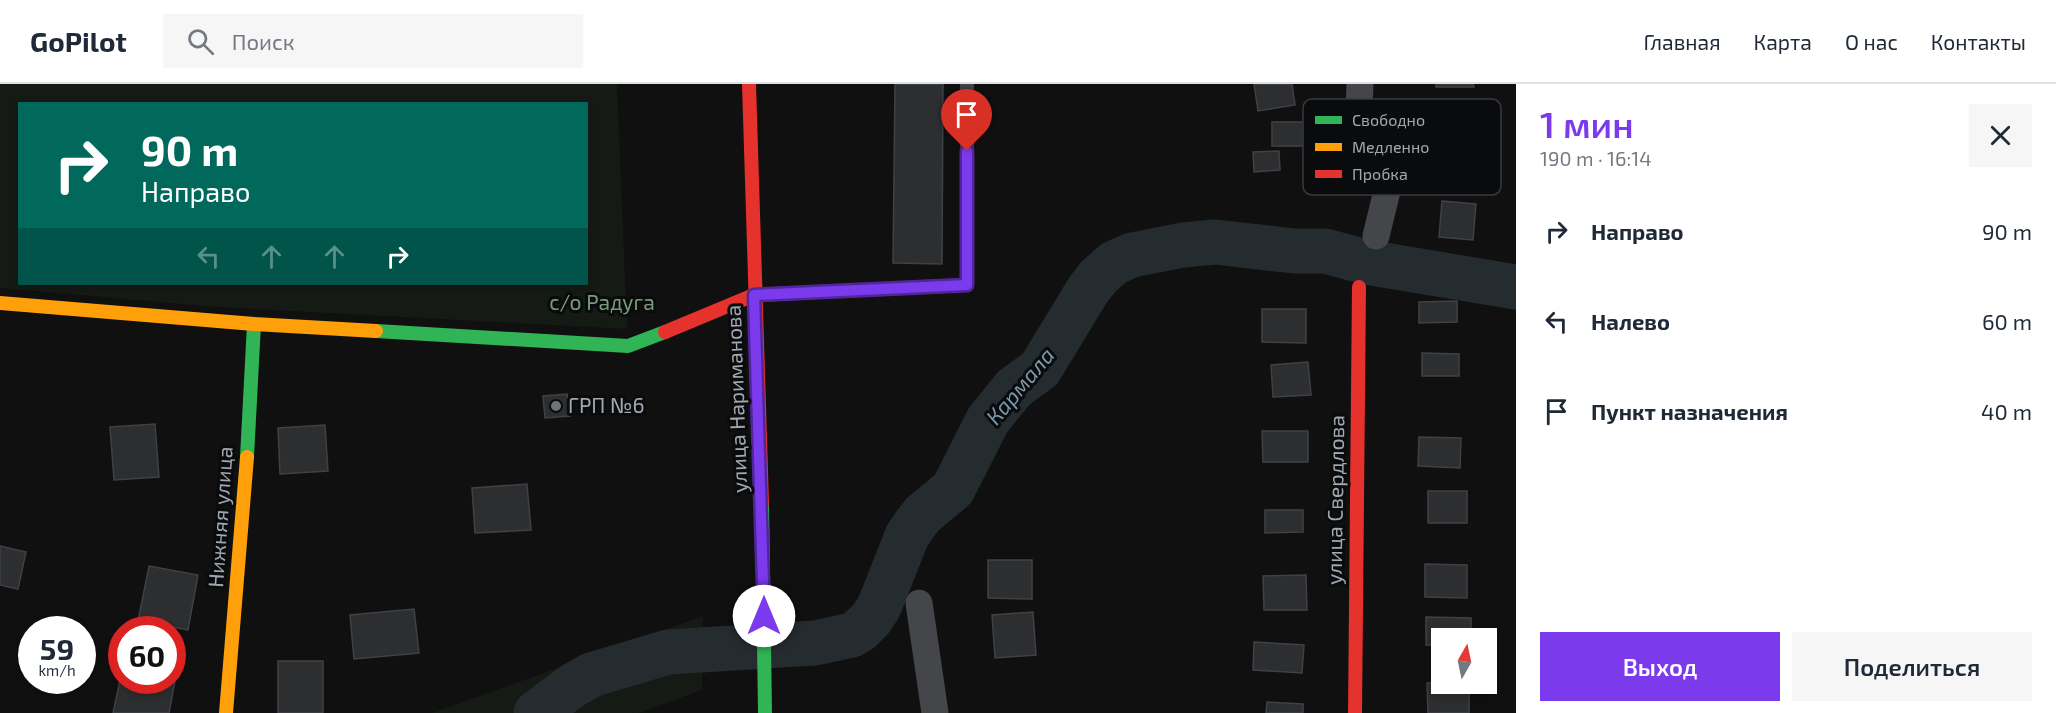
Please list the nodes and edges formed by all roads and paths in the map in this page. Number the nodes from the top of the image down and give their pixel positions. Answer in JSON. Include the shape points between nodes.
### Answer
{"nodes":[{"id":1,"x":749,"y":84,"type":"edge"},
{"id":2,"x":967,"y":84,"type":"edge"},
{"id":3,"x":1360,"y":84,"type":"edge"},
{"id":4,"x":1359,"y":99,"type":"edge"},
{"id":5,"x":1386,"y":195,"type":"edge"},
{"id":6,"x":1376,"y":236,"type":"dead end"},
{"id":7,"x":1359,"y":287,"type":"dead end"},
{"id":8,"x":754,"y":295,"type":"junction"},
{"id":9,"x":0,"y":303,"type":"edge"},
{"id":10,"x":254,"y":324,"type":"junction"},
{"id":11,"x":920,"y":603,"type":"dead end"},
{"id":12,"x":765,"y":709,"type":"edge"},
{"id":13,"x":226,"y":713,"type":"edge"},
{"id":14,"x":935,"y":713,"type":"edge"},
{"id":15,"x":1355,"y":713,"type":"edge"}],
"edges":[{"from":1,"to":8,"type":"street","name":"улица Нариманова"},
{"from":2,"to":8,"type":"lane","via":[[967,285]]},
{"from":3,"to":4,"type":"street"},
{"from":5,"to":6,"type":"street"},
{"from":7,"to":15,"type":"street","name":"улица Свердлова"},
{"from":8,"to":10,"type":"street","via":[[628,346]]},
{"from":8,"to":12,"type":"street","name":"улица Нариманова"},
{"from":9,"to":10,"type":"street"},
{"from":10,"to":13,"type":"street","name":"Нижняя улица"},
{"from":11,"to":14,"type":"street"}]}
